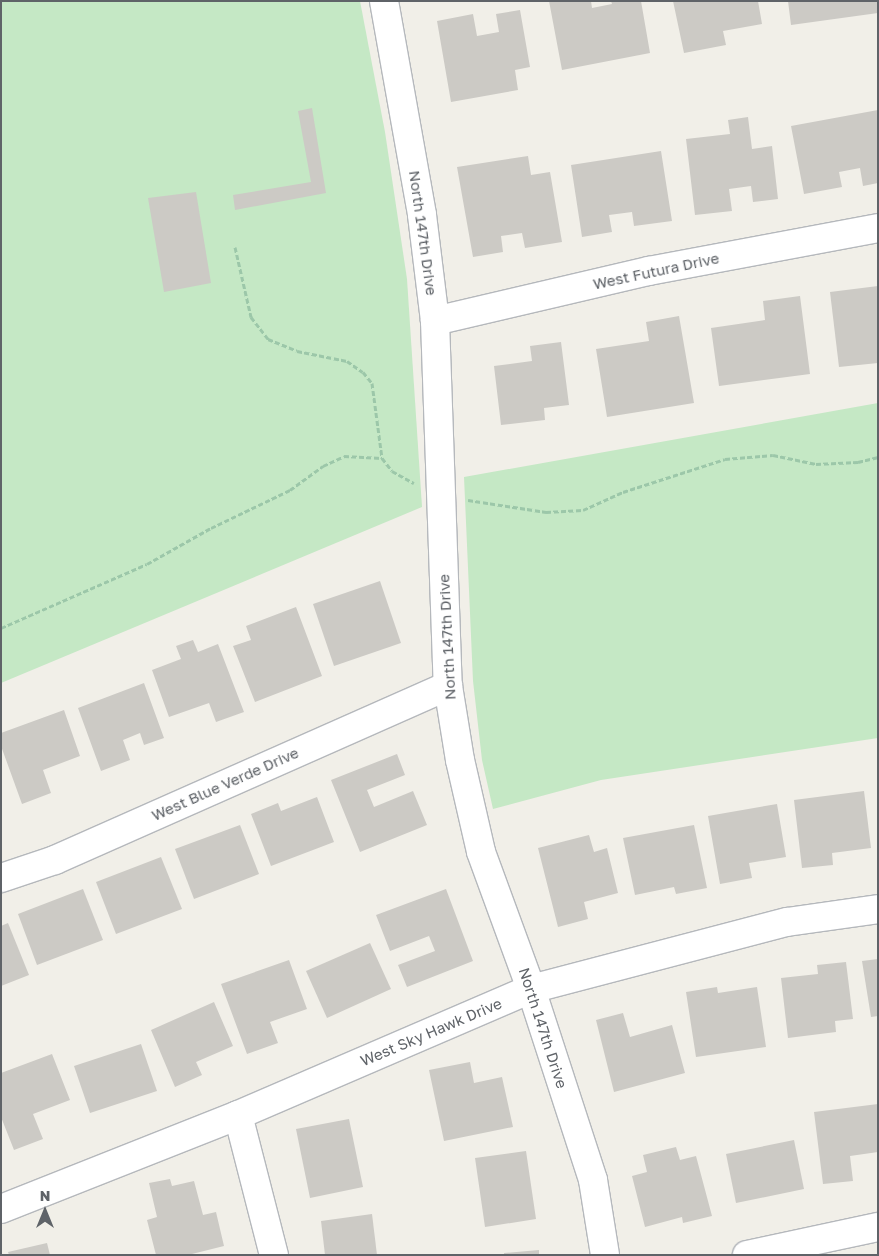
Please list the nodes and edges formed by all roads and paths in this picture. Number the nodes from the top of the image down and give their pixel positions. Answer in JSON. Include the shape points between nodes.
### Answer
{"nodes":[{"id":1,"x":384,"y":1,"type":"edge"},
{"id":2,"x":878,"y":228,"type":"edge"},
{"id":3,"x":235,"y":246,"type":"dead end"},
{"id":4,"x":435,"y":321,"type":"junction"},
{"id":5,"x":382,"y":458,"type":"dead end"},
{"id":6,"x":448,"y":686,"type":"junction"},
{"id":7,"x":1,"y":878,"type":"edge"},
{"id":8,"x":878,"y":909,"type":"edge"},
{"id":9,"x":531,"y":989,"type":"junction"},
{"id":10,"x":238,"y":1115,"type":"junction"},
{"id":11,"x":1,"y":1209,"type":"edge"},
{"id":12,"x":878,"y":1227,"type":"edge"},
{"id":13,"x":274,"y":1255,"type":"edge"},
{"id":14,"x":604,"y":1255,"type":"edge"},
{"id":15,"x":747,"y":1255,"type":"edge"}],
"edges":[{"from":1,"to":4,"type":"street","name":"North 147th Drive","via":[[419,197]]},
{"from":2,"to":4,"type":"street","name":"West Futura Drive","via":[[649,271]]},
{"from":3,"to":5,"type":"path","via":[[250,317],[268,339],[297,351],[347,361],[372,383]]},
{"from":4,"to":6,"type":"street","name":"North 147th Drive"},
{"from":6,"to":7,"type":"street","name":"West Blue Verde Drive","via":[[54,860]]},
{"from":6,"to":9,"type":"street","name":"North 147th Drive","via":[[481,852]]},
{"from":8,"to":9,"type":"street","name":"West Sky Hawk Drive","via":[[787,922]]},
{"from":9,"to":10,"type":"street","name":"West Sky Hawk Drive"},
{"from":9,"to":14,"type":"street","name":"North 147th Drive","via":[[593,1180]]},
{"from":10,"to":11,"type":"street","name":"West Sky Hawk Drive"},
{"from":10,"to":13,"type":"street"},
{"from":12,"to":15,"type":"street"}]}
